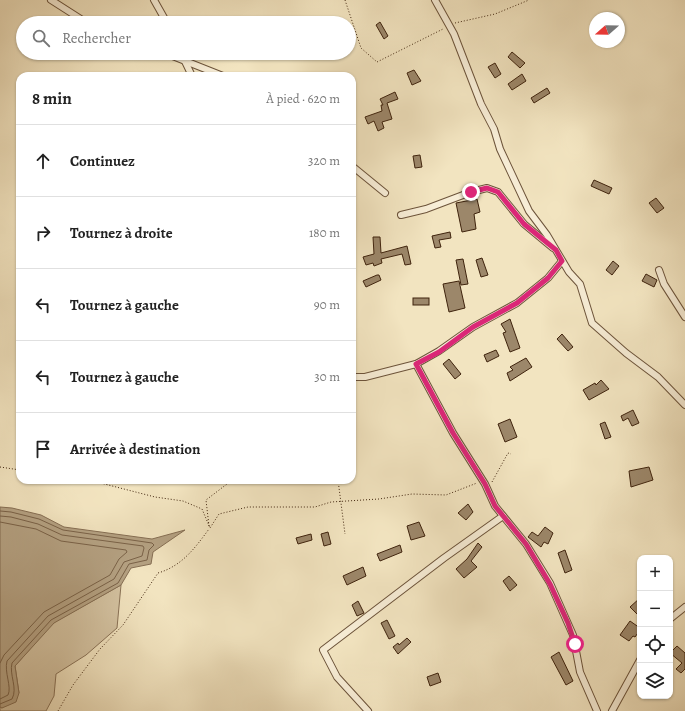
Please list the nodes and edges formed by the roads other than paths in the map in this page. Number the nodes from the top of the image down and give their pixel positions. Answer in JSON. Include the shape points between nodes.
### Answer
{"nodes":[{"id":1,"x":51,"y":0,"type":"edge"},
{"id":2,"x":154,"y":0,"type":"edge"},
{"id":3,"x":435,"y":0,"type":"edge"},
{"id":4,"x":76,"y":16,"type":"edge"},
{"id":5,"x":163,"y":16,"type":"edge"},
{"id":6,"x":181,"y":60,"type":"edge"},
{"id":7,"x":185,"y":62,"type":"junction"},
{"id":8,"x":190,"y":72,"type":"edge"},
{"id":9,"x":212,"y":72,"type":"edge"},
{"id":10,"x":356,"y":169,"type":"edge"},
{"id":11,"x":384,"y":193,"type":"dead end"},
{"id":12,"x":400,"y":215,"type":"dead end"},
{"id":13,"x":556,"y":250,"type":"junction"},
{"id":14,"x":562,"y":261,"type":"junction"},
{"id":15,"x":659,"y":270,"type":"dead end"},
{"id":16,"x":685,"y":317,"type":"edge"},
{"id":17,"x":416,"y":364,"type":"junction"},
{"id":18,"x":356,"y":377,"type":"edge"},
{"id":19,"x":685,"y":405,"type":"edge"},
{"id":20,"x":503,"y":516,"type":"junction"},
{"id":21,"x":685,"y":607,"type":"edge"},
{"id":22,"x":673,"y":617,"type":"edge"},
{"id":23,"x":638,"y":663,"type":"edge"},
{"id":24,"x":368,"y":711,"type":"edge"},
{"id":25,"x":597,"y":711,"type":"edge"},
{"id":26,"x":612,"y":711,"type":"edge"}],
"edges":[{"from":1,"to":4,"type":"street"},
{"from":2,"to":5,"type":"street"},
{"from":3,"to":13,"type":"street","via":[[454,34],[500,149],[529,211]]},
{"from":6,"to":7,"type":"street"},
{"from":7,"to":8,"type":"street"},
{"from":7,"to":9,"type":"street"},
{"from":10,"to":11,"type":"street"},
{"from":12,"to":13,"type":"street","via":[[487,188],[498,192],[524,224]]},
{"from":13,"to":14,"type":"street"},
{"from":14,"to":17,"type":"street","via":[[548,278],[517,303],[473,327],[439,352]]},
{"from":14,"to":19,"type":"street","via":[[580,284],[592,323],[658,377]]},
{"from":15,"to":16,"type":"street","via":[[664,284]]},
{"from":17,"to":18,"type":"street"},
{"from":17,"to":20,"type":"street","via":[[453,433]]},
{"from":20,"to":24,"type":"street","via":[[323,650],[337,677]]},
{"from":20,"to":25,"type":"street","via":[[526,544],[552,589],[573,635],[580,672]]},
{"from":21,"to":22,"type":"street"},
{"from":23,"to":26,"type":"street"}]}
